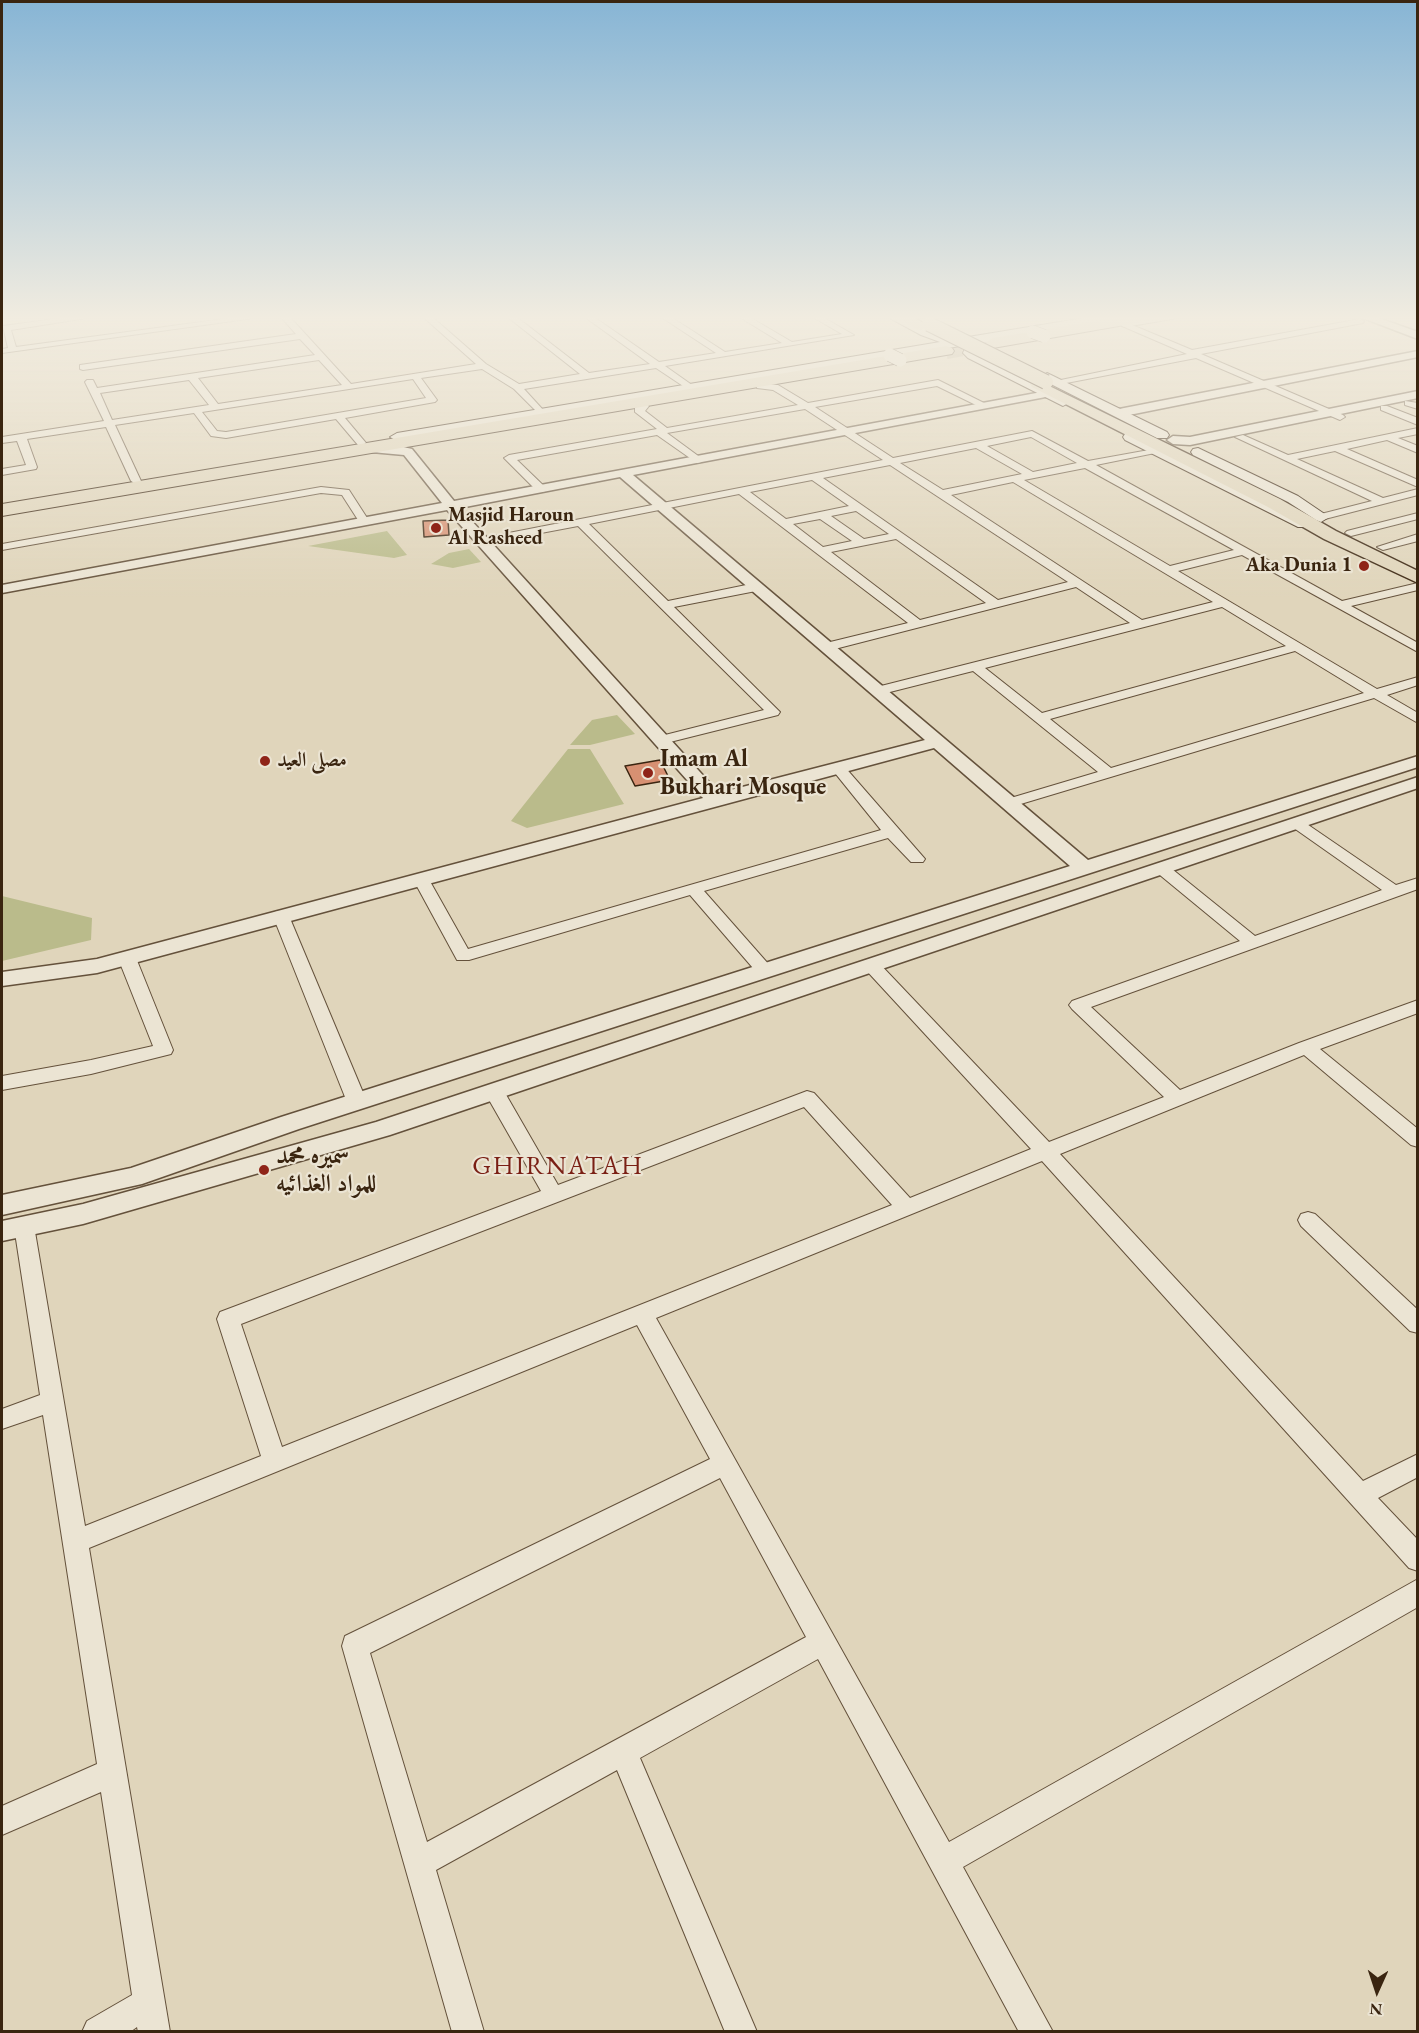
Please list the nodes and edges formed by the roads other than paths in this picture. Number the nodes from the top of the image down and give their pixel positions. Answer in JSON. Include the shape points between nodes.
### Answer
{"nodes":[{"id":1,"x":104,"y":410,"type":"edge"},
{"id":2,"x":196,"y":410,"type":"joint"},
{"id":3,"x":382,"y":410,"type":"edge"},
{"id":4,"x":553,"y":410,"type":"edge"},
{"id":5,"x":566,"y":410,"type":"edge"},
{"id":6,"x":600,"y":410,"type":"edge"},
{"id":7,"x":635,"y":410,"type":"edge"},
{"id":8,"x":643,"y":410,"type":"edge"},
{"id":9,"x":785,"y":410,"type":"edge"},
{"id":10,"x":813,"y":410,"type":"edge"},
{"id":11,"x":964,"y":410,"type":"edge"},
{"id":12,"x":1089,"y":410,"type":"edge"},
{"id":13,"x":1096,"y":410,"type":"edge"},
{"id":14,"x":1099,"y":410,"type":"edge"},
{"id":15,"x":1111,"y":410,"type":"edge"},
{"id":16,"x":1153,"y":410,"type":"edge"},
{"id":17,"x":1325,"y":410,"type":"edge"},
{"id":18,"x":1360,"y":410,"type":"edge"},
{"id":19,"x":1369,"y":410,"type":"edge"},
{"id":20,"x":1389,"y":410,"type":"edge"},
{"id":21,"x":540,"y":412,"type":"joint"},
{"id":22,"x":1335,"y":414,"type":"junction"},
{"id":23,"x":1124,"y":415,"type":"junction"},
{"id":24,"x":339,"y":417,"type":"junction"},
{"id":25,"x":1418,"y":422,"type":"edge"},
{"id":26,"x":111,"y":423,"type":"junction"},
{"id":27,"x":508,"y":426,"type":"junction"},
{"id":28,"x":1418,"y":430,"type":"edge"},
{"id":29,"x":662,"y":432,"type":"junction"},
{"id":30,"x":847,"y":432,"type":"junction"},
{"id":31,"x":21,"y":437,"type":"junction"},
{"id":32,"x":397,"y":437,"type":"junction"},
{"id":33,"x":1240,"y":437,"type":"junction"},
{"id":34,"x":1388,"y":437,"type":"junction"},
{"id":35,"x":2,"y":440,"type":"edge"},
{"id":36,"x":1173,"y":440,"type":"junction"},
{"id":37,"x":978,"y":444,"type":"junction"},
{"id":38,"x":368,"y":446,"type":"junction"},
{"id":39,"x":1337,"y":448,"type":"junction"},
{"id":40,"x":1156,"y":450,"type":"junction"},
{"id":41,"x":1418,"y":450,"type":"edge"},
{"id":42,"x":1195,"y":451,"type":"junction"},
{"id":43,"x":1287,"y":458,"type":"junction"},
{"id":44,"x":697,"y":460,"type":"junction"},
{"id":45,"x":892,"y":462,"type":"junction"},
{"id":46,"x":1090,"y":464,"type":"junction"},
{"id":47,"x":2,"y":472,"type":"edge"},
{"id":48,"x":624,"y":474,"type":"junction"},
{"id":49,"x":1031,"y":476,"type":"junction"},
{"id":50,"x":815,"y":477,"type":"junction"},
{"id":51,"x":1015,"y":478,"type":"junction"},
{"id":52,"x":136,"y":481,"type":"junction"},
{"id":53,"x":1418,"y":484,"type":"edge"},
{"id":54,"x":541,"y":489,"type":"junction"},
{"id":55,"x":741,"y":491,"type":"junction"},
{"id":56,"x":1418,"y":492,"type":"edge"},
{"id":57,"x":941,"y":494,"type":"junction"},
{"id":58,"x":1384,"y":502,"type":"junction"},
{"id":59,"x":2,"y":503,"type":"edge"},
{"id":60,"x":451,"y":506,"type":"junction"},
{"id":61,"x":663,"y":507,"type":"junction"},
{"id":62,"x":859,"y":507,"type":"junction"},
{"id":63,"x":2,"y":512,"type":"edge"},
{"id":64,"x":822,"y":515,"type":"junction"},
{"id":65,"x":1418,"y":516,"type":"edge"},
{"id":66,"x":1321,"y":518,"type":"junction"},
{"id":67,"x":364,"y":521,"type":"junction"},
{"id":68,"x":581,"y":522,"type":"junction"},
{"id":69,"x":784,"y":523,"type":"junction"},
{"id":70,"x":1351,"y":533,"type":"junction"},
{"id":71,"x":899,"y":536,"type":"junction"},
{"id":72,"x":1330,"y":536,"type":"junction"},
{"id":73,"x":1418,"y":537,"type":"edge"},
{"id":74,"x":483,"y":541,"type":"junction"},
{"id":75,"x":862,"y":543,"type":"junction"},
{"id":76,"x":2,"y":547,"type":"edge"},
{"id":77,"x":1383,"y":547,"type":"junction"},
{"id":78,"x":821,"y":551,"type":"junction"},
{"id":79,"x":1245,"y":551,"type":"junction"},
{"id":80,"x":1418,"y":564,"type":"edge"},
{"id":81,"x":1168,"y":570,"type":"junction"},
{"id":82,"x":1418,"y":578,"type":"edge"},
{"id":83,"x":1077,"y":584,"type":"junction"},
{"id":84,"x":1418,"y":586,"type":"edge"},
{"id":85,"x":756,"y":587,"type":"junction"},
{"id":86,"x":2,"y":589,"type":"edge"},
{"id":87,"x":1224,"y":603,"type":"junction"},
{"id":88,"x":996,"y":604,"type":"junction"},
{"id":89,"x":665,"y":605,"type":"junction"},
{"id":90,"x":1341,"y":605,"type":"junction"},
{"id":91,"x":918,"y":624,"type":"junction"},
{"id":92,"x":1140,"y":624,"type":"junction"},
{"id":93,"x":827,"y":647,"type":"junction"},
{"id":94,"x":1297,"y":647,"type":"junction"},
{"id":95,"x":1418,"y":648,"type":"edge"},
{"id":96,"x":975,"y":666,"type":"junction"},
{"id":97,"x":1418,"y":681,"type":"edge"},
{"id":98,"x":878,"y":691,"type":"junction"},
{"id":99,"x":1375,"y":694,"type":"junction"},
{"id":100,"x":1040,"y":718,"type":"junction"},
{"id":101,"x":1418,"y":719,"type":"edge"},
{"id":102,"x":662,"y":740,"type":"junction"},
{"id":103,"x":938,"y":742,"type":"junction"},
{"id":104,"x":1418,"y":761,"type":"edge"},
{"id":105,"x":838,"y":768,"type":"junction"},
{"id":106,"x":1108,"y":773,"type":"junction"},
{"id":107,"x":1418,"y":782,"type":"edge"},
{"id":108,"x":715,"y":800,"type":"junction"},
{"id":109,"x":1009,"y":802,"type":"junction"},
{"id":110,"x":1296,"y":823,"type":"junction"},
{"id":111,"x":891,"y":832,"type":"junction"},
{"id":112,"x":917,"y":859,"type":"dead end"},
{"id":113,"x":1086,"y":868,"type":"junction"},
{"id":114,"x":1161,"y":868,"type":"junction"},
{"id":115,"x":421,"y":879,"type":"junction"},
{"id":116,"x":1418,"y":883,"type":"edge"},
{"id":117,"x":693,"y":889,"type":"junction"},
{"id":118,"x":1394,"y":891,"type":"junction"},
{"id":119,"x":281,"y":916,"type":"junction"},
{"id":120,"x":1253,"y":943,"type":"junction"},
{"id":121,"x":127,"y":958,"type":"junction"},
{"id":122,"x":871,"y":965,"type":"junction"},
{"id":123,"x":765,"y":971,"type":"junction"},
{"id":124,"x":2,"y":979,"type":"edge"},
{"id":125,"x":1418,"y":1006,"type":"edge"},
{"id":126,"x":1306,"y":1047,"type":"junction"},
{"id":127,"x":2,"y":1083,"type":"edge"},
{"id":128,"x":494,"y":1091,"type":"junction"},
{"id":129,"x":1177,"y":1098,"type":"junction"},
{"id":130,"x":357,"y":1102,"type":"junction"},
{"id":131,"x":1418,"y":1140,"type":"edge"},
{"id":132,"x":1045,"y":1151,"type":"junction"},
{"id":133,"x":554,"y":1195,"type":"junction"},
{"id":134,"x":2,"y":1205,"type":"edge"},
{"id":135,"x":906,"y":1207,"type":"junction"},
{"id":136,"x":1308,"y":1220,"type":"dead end"},
{"id":137,"x":13,"y":1228,"type":"edge"},
{"id":138,"x":642,"y":1313,"type":"junction"},
{"id":139,"x":1418,"y":1324,"type":"edge"},
{"id":140,"x":52,"y":1401,"type":"junction"},
{"id":141,"x":2,"y":1419,"type":"edge"},
{"id":142,"x":275,"y":1461,"type":"junction"},
{"id":143,"x":725,"y":1464,"type":"junction"},
{"id":144,"x":1418,"y":1465,"type":"edge"},
{"id":145,"x":1359,"y":1496,"type":"junction"},
{"id":146,"x":74,"y":1542,"type":"junction"},
{"id":147,"x":1418,"y":1559,"type":"edge"},
{"id":148,"x":1418,"y":1592,"type":"edge"},
{"id":149,"x":823,"y":1642,"type":"junction"},
{"id":150,"x":623,"y":1751,"type":"junction"},
{"id":151,"x":112,"y":1772,"type":"junction"},
{"id":152,"x":2,"y":1821,"type":"edge"},
{"id":153,"x":944,"y":1861,"type":"junction"},
{"id":154,"x":419,"y":1863,"type":"junction"},
{"id":155,"x":152,"y":2017,"type":"edge"},
{"id":156,"x":98,"y":2031,"type":"edge"},
{"id":157,"x":468,"y":2031,"type":"edge"},
{"id":158,"x":741,"y":2031,"type":"edge"},
{"id":159,"x":1037,"y":2031,"type":"edge"}],
"edges":[{"from":1,"to":26,"type":"street"},
{"from":2,"to":24,"type":"street","via":[[214,434],[219,435]]},
{"from":2,"to":26,"type":"street"},
{"from":3,"to":24,"type":"street"},
{"from":4,"to":21,"type":"main road"},
{"from":5,"to":32,"type":"highway"},
{"from":6,"to":27,"type":"highway"},
{"from":7,"to":27,"type":"main road"},
{"from":8,"to":29,"type":"street"},
{"from":9,"to":29,"type":"street"},
{"from":10,"to":30,"type":"street"},
{"from":11,"to":30,"type":"street"},
{"from":12,"to":40,"type":"main road"},
{"from":13,"to":72,"type":"main road"},
{"from":14,"to":66,"type":"main road"},
{"from":15,"to":23,"type":"main road"},
{"from":16,"to":23,"type":"street"},
{"from":17,"to":22,"type":"street"},
{"from":18,"to":22,"type":"street"},
{"from":19,"to":22,"type":"street"},
{"from":20,"to":25,"type":"street"},
{"from":21,"to":32,"type":"main road"},
{"from":22,"to":33,"type":"street"},
{"from":22,"to":36,"type":"street","via":[[1190,441]]},
{"from":23,"to":36,"type":"main road"},
{"from":24,"to":38,"type":"street"},
{"from":26,"to":31,"type":"street"},
{"from":26,"to":52,"type":"street"},
{"from":27,"to":38,"type":"highway"},
{"from":28,"to":34,"type":"street"},
{"from":29,"to":44,"type":"street"},
{"from":29,"to":54,"type":"street","via":[[508,458]]},
{"from":30,"to":44,"type":"street"},
{"from":30,"to":45,"type":"street"},
{"from":31,"to":35,"type":"street"},
{"from":31,"to":47,"type":"street","via":[[32,467]]},
{"from":32,"to":38,"type":"highway"},
{"from":33,"to":42,"type":"street","via":[[1195,447]]},
{"from":33,"to":43,"type":"street"},
{"from":34,"to":39,"type":"street"},
{"from":34,"to":41,"type":"street"},
{"from":36,"to":42,"type":"main road"},
{"from":37,"to":45,"type":"street"},
{"from":37,"to":46,"type":"street","via":[[1032,434]]},
{"from":37,"to":49,"type":"street"},
{"from":38,"to":52,"type":"highway"},
{"from":38,"to":60,"type":"street","via":[[408,452]]},
{"from":38,"to":63,"type":"highway"},
{"from":39,"to":43,"type":"street"},
{"from":39,"to":53,"type":"street"},
{"from":40,"to":46,"type":"street"},
{"from":40,"to":72,"type":"main road"},
{"from":42,"to":66,"type":"main road","via":[[1293,499]]},
{"from":43,"to":58,"type":"street"},
{"from":44,"to":48,"type":"street"},
{"from":45,"to":50,"type":"street"},
{"from":45,"to":57,"type":"street"},
{"from":46,"to":49,"type":"street"},
{"from":46,"to":79,"type":"street"},
{"from":48,"to":54,"type":"street"},
{"from":48,"to":61,"type":"street"},
{"from":49,"to":51,"type":"street"},
{"from":50,"to":55,"type":"street"},
{"from":50,"to":62,"type":"street"},
{"from":51,"to":57,"type":"street"},
{"from":51,"to":81,"type":"street"},
{"from":52,"to":59,"type":"highway"},
{"from":54,"to":60,"type":"street"},
{"from":55,"to":61,"type":"street"},
{"from":55,"to":69,"type":"street"},
{"from":56,"to":58,"type":"street"},
{"from":57,"to":83,"type":"street"},
{"from":58,"to":66,"type":"street"},
{"from":60,"to":67,"type":"street"},
{"from":60,"to":74,"type":"street"},
{"from":61,"to":68,"type":"street"},
{"from":61,"to":85,"type":"street"},
{"from":62,"to":64,"type":"street"},
{"from":62,"to":71,"type":"street"},
{"from":64,"to":69,"type":"street"},
{"from":64,"to":75,"type":"street"},
{"from":65,"to":70,"type":"street"},
{"from":66,"to":70,"type":"main road"},
{"from":67,"to":76,"type":"street","via":[[345,492],[321,490]]},
{"from":67,"to":86,"type":"street"},
{"from":68,"to":74,"type":"street"},
{"from":68,"to":89,"type":"street"},
{"from":69,"to":78,"type":"street"},
{"from":70,"to":77,"type":"main road"},
{"from":71,"to":75,"type":"street"},
{"from":71,"to":88,"type":"street"},
{"from":72,"to":82,"type":"main road"},
{"from":73,"to":77,"type":"street"},
{"from":74,"to":102,"type":"street"},
{"from":75,"to":78,"type":"street"},
{"from":77,"to":80,"type":"main road"},
{"from":78,"to":91,"type":"street"},
{"from":79,"to":81,"type":"street"},
{"from":79,"to":90,"type":"street"},
{"from":81,"to":87,"type":"street"},
{"from":83,"to":88,"type":"street"},
{"from":83,"to":92,"type":"street"},
{"from":84,"to":90,"type":"street"},
{"from":85,"to":89,"type":"street"},
{"from":85,"to":93,"type":"street"},
{"from":87,"to":92,"type":"street"},
{"from":87,"to":94,"type":"street"},
{"from":88,"to":91,"type":"street"},
{"from":89,"to":102,"type":"street","via":[[773,712]]},
{"from":90,"to":95,"type":"street"},
{"from":91,"to":93,"type":"street"},
{"from":92,"to":96,"type":"street"},
{"from":93,"to":98,"type":"street"},
{"from":94,"to":99,"type":"street"},
{"from":94,"to":100,"type":"street"},
{"from":96,"to":98,"type":"street"},
{"from":96,"to":100,"type":"street"},
{"from":97,"to":99,"type":"street"},
{"from":98,"to":103,"type":"street"},
{"from":99,"to":101,"type":"street"},
{"from":99,"to":106,"type":"street"},
{"from":100,"to":106,"type":"street"},
{"from":102,"to":108,"type":"street"},
{"from":103,"to":105,"type":"street"},
{"from":103,"to":109,"type":"street"},
{"from":104,"to":113,"type":"street"},
{"from":105,"to":108,"type":"street"},
{"from":105,"to":111,"type":"street"},
{"from":106,"to":109,"type":"street"},
{"from":107,"to":110,"type":"street"},
{"from":108,"to":115,"type":"street"},
{"from":109,"to":113,"type":"street"},
{"from":110,"to":114,"type":"street"},
{"from":110,"to":118,"type":"street"},
{"from":111,"to":112,"type":"street"},
{"from":111,"to":117,"type":"street"},
{"from":113,"to":123,"type":"street"},
{"from":114,"to":120,"type":"street"},
{"from":114,"to":122,"type":"street"},
{"from":115,"to":117,"type":"street","via":[[463,956]]},
{"from":115,"to":119,"type":"street"},
{"from":116,"to":118,"type":"street"},
{"from":117,"to":123,"type":"street"},
{"from":118,"to":120,"type":"street"},
{"from":119,"to":121,"type":"street"},
{"from":119,"to":130,"type":"street"},
{"from":120,"to":129,"type":"street","via":[[1078,1005]]},
{"from":121,"to":124,"type":"street"},
{"from":121,"to":127,"type":"street","via":[[164,1050]]},
{"from":122,"to":128,"type":"street"},
{"from":122,"to":132,"type":"street"},
{"from":123,"to":130,"type":"street"},
{"from":125,"to":126,"type":"street"},
{"from":126,"to":129,"type":"street"},
{"from":126,"to":131,"type":"street"},
{"from":128,"to":133,"type":"street"},
{"from":128,"to":137,"type":"street","via":[[289,1156],[83,1214]]},
{"from":129,"to":132,"type":"street"},
{"from":130,"to":134,"type":"street","via":[[133,1177]]},
{"from":132,"to":135,"type":"street"},
{"from":132,"to":145,"type":"street"},
{"from":133,"to":135,"type":"street","via":[[807,1098]]},
{"from":133,"to":142,"type":"street","via":[[228,1319]]},
{"from":135,"to":138,"type":"street"},
{"from":136,"to":139,"type":"street"},
{"from":137,"to":140,"type":"street"},
{"from":138,"to":142,"type":"street"},
{"from":138,"to":143,"type":"street"},
{"from":140,"to":141,"type":"street"},
{"from":140,"to":146,"type":"street"},
{"from":142,"to":146,"type":"street"},
{"from":143,"to":149,"type":"street"},
{"from":143,"to":154,"type":"street","via":[[356,1646]]},
{"from":144,"to":145,"type":"street"},
{"from":145,"to":147,"type":"street"},
{"from":146,"to":151,"type":"street"},
{"from":148,"to":153,"type":"street"},
{"from":149,"to":150,"type":"street"},
{"from":149,"to":153,"type":"street"},
{"from":150,"to":154,"type":"street"},
{"from":150,"to":158,"type":"street"},
{"from":151,"to":152,"type":"street"},
{"from":151,"to":155,"type":"street"},
{"from":153,"to":159,"type":"street"},
{"from":154,"to":157,"type":"street"},
{"from":155,"to":156,"type":"street"}]}
